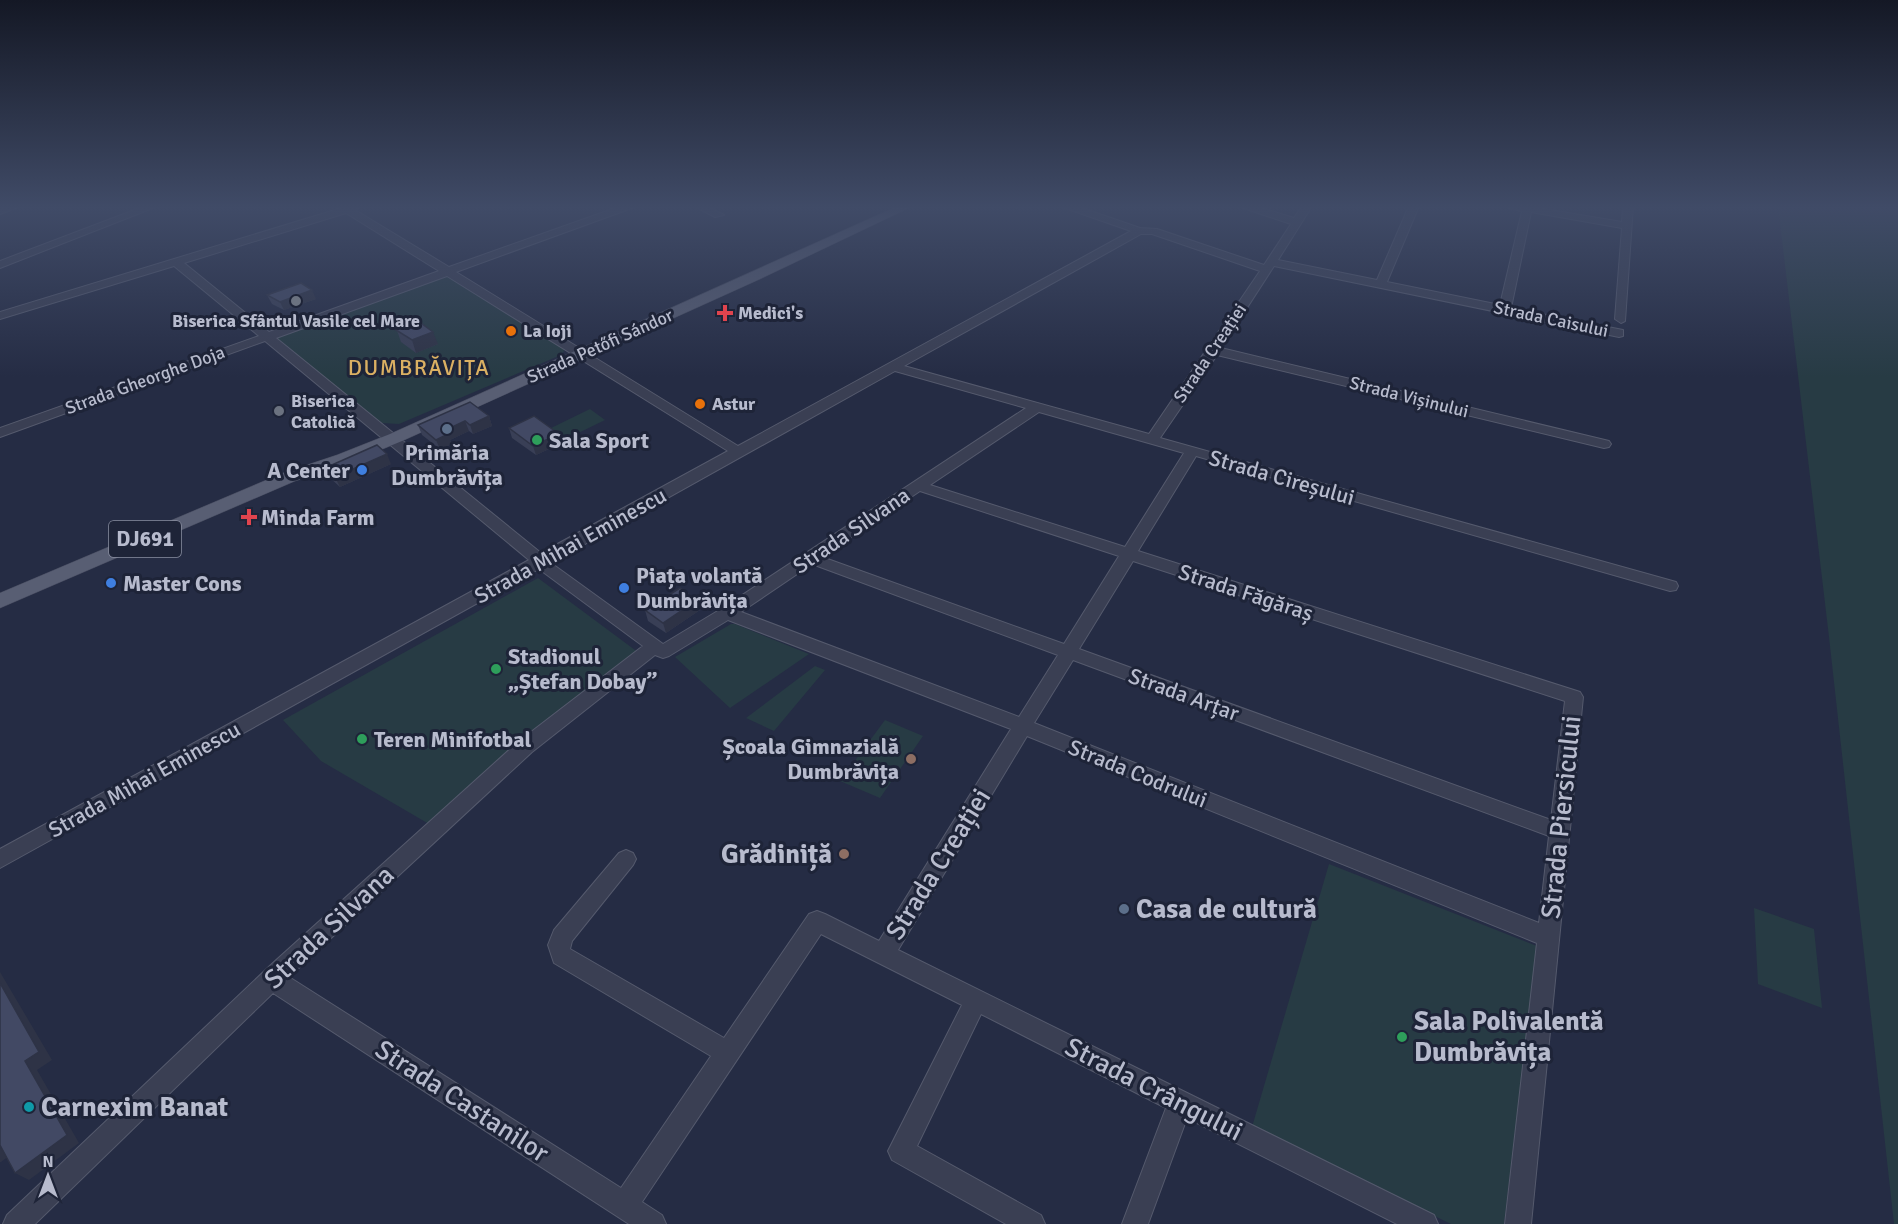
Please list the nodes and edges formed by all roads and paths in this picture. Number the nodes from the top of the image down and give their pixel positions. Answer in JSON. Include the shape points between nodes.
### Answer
{"nodes":[{"id":1,"x":172,"y":263,"type":"edge"},
{"id":2,"x":177,"y":263,"type":"edge"},
{"id":3,"x":432,"y":263,"type":"edge"},
{"id":4,"x":471,"y":263,"type":"edge"},
{"id":5,"x":774,"y":263,"type":"edge"},
{"id":6,"x":786,"y":263,"type":"edge"},
{"id":7,"x":1081,"y":263,"type":"edge"},
{"id":8,"x":1259,"y":263,"type":"edge"},
{"id":9,"x":1270,"y":263,"type":"edge"},
{"id":10,"x":1390,"y":263,"type":"edge"},
{"id":11,"x":1515,"y":263,"type":"edge"},
{"id":12,"x":1624,"y":263,"type":"edge"},
{"id":13,"x":1268,"y":266,"type":"junction"},
{"id":14,"x":447,"y":272,"type":"junction"},
{"id":15,"x":1381,"y":284,"type":"junction"},
{"id":16,"x":1505,"y":309,"type":"junction"},
{"id":17,"x":0,"y":316,"type":"edge"},
{"id":18,"x":1621,"y":320,"type":"dead end"},
{"id":19,"x":1619,"y":333,"type":"dead end"},
{"id":20,"x":268,"y":335,"type":"junction"},
{"id":21,"x":1213,"y":350,"type":"junction"},
{"id":22,"x":577,"y":352,"type":"junction"},
{"id":23,"x":895,"y":367,"type":"junction"},
{"id":24,"x":1037,"y":407,"type":"junction"},
{"id":25,"x":0,"y":433,"type":"edge"},
{"id":26,"x":388,"y":435,"type":"junction"},
{"id":27,"x":1152,"y":440,"type":"junction"},
{"id":28,"x":1604,"y":444,"type":"dead end"},
{"id":29,"x":1192,"y":451,"type":"junction"},
{"id":30,"x":738,"y":452,"type":"junction"},
{"id":31,"x":918,"y":486,"type":"junction"},
{"id":32,"x":1130,"y":555,"type":"junction"},
{"id":33,"x":810,"y":558,"type":"junction"},
{"id":34,"x":539,"y":561,"type":"junction"},
{"id":35,"x":1670,"y":586,"type":"dead end"},
{"id":36,"x":0,"y":601,"type":"edge"},
{"id":37,"x":727,"y":613,"type":"junction"},
{"id":38,"x":659,"y":649,"type":"junction"},
{"id":39,"x":1068,"y":651,"type":"junction"},
{"id":40,"x":1574,"y":697,"type":"joint"},
{"id":41,"x":1022,"y":726,"type":"junction"},
{"id":42,"x":1559,"y":831,"type":"junction"},
{"id":43,"x":0,"y":859,"type":"edge"},
{"id":44,"x":626,"y":859,"type":"dead end"},
{"id":45,"x":1548,"y":937,"type":"junction"},
{"id":46,"x":883,"y":954,"type":"junction"},
{"id":47,"x":272,"y":979,"type":"junction"},
{"id":48,"x":976,"y":1000,"type":"junction"},
{"id":49,"x":728,"y":1053,"type":"junction"},
{"id":50,"x":1181,"y":1102,"type":"junction"},
{"id":51,"x":624,"y":1206,"type":"junction"},
{"id":52,"x":1397,"y":1217,"type":"edge"},
{"id":53,"x":16,"y":1224,"type":"edge"},
{"id":54,"x":653,"y":1224,"type":"edge"},
{"id":55,"x":1032,"y":1224,"type":"edge"},
{"id":56,"x":1135,"y":1224,"type":"edge"},
{"id":57,"x":1425,"y":1224,"type":"edge"},
{"id":58,"x":1518,"y":1224,"type":"edge"}],
"edges":[{"from":1,"to":17,"type":"street"},
{"from":2,"to":20,"type":"street"},
{"from":3,"to":14,"type":"street"},
{"from":4,"to":14,"type":"street","name":"Strada Gheorghe Doja"},
{"from":5,"to":22,"type":"main road","name":"Strada Petőfi Sándor","number":"DJ691"},
{"from":6,"to":22,"type":"main road","name":"Strada Petőfi Sándor","number":"DJ691"},
{"from":7,"to":23,"type":"street","name":"Strada Mihai Eminescu"},
{"from":8,"to":13,"type":"street","name":"Strada Caisului"},
{"from":9,"to":13,"type":"street","name":"Strada Creației"},
{"from":10,"to":15,"type":"street"},
{"from":11,"to":16,"type":"street"},
{"from":12,"to":18,"type":"street"},
{"from":13,"to":15,"type":"street","name":"Strada Caisului"},
{"from":13,"to":21,"type":"street","name":"Strada Creației"},
{"from":14,"to":20,"type":"street","name":"Strada Gheorghe Doja"},
{"from":14,"to":22,"type":"street"},
{"from":15,"to":16,"type":"street","name":"Strada Caisului"},
{"from":16,"to":19,"type":"street","name":"Strada Caisului"},
{"from":20,"to":25,"type":"street","name":"Strada Gheorghe Doja"},
{"from":20,"to":26,"type":"street"},
{"from":21,"to":27,"type":"street","name":"Strada Creației"},
{"from":21,"to":28,"type":"street","name":"Strada Vișinului"},
{"from":22,"to":26,"type":"main road","name":"Strada Petőfi Sándor","number":"DJ691"},
{"from":22,"to":30,"type":"street"},
{"from":23,"to":24,"type":"street","name":"Strada Cireșului"},
{"from":23,"to":30,"type":"street","name":"Strada Mihai Eminescu"},
{"from":24,"to":27,"type":"street","name":"Strada Cireșului"},
{"from":24,"to":31,"type":"street","name":"Strada Silvana"},
{"from":26,"to":34,"type":"street"},
{"from":26,"to":36,"type":"main road","name":"Strada Petőfi Sándor","number":"DJ691","via":[[314,470],[289,477]]},
{"from":27,"to":29,"type":"street","name":"Strada Cireșului"},
{"from":29,"to":32,"type":"street","name":"Strada Creației"},
{"from":29,"to":35,"type":"street","name":"Strada Cireșului"},
{"from":30,"to":34,"type":"street","name":"Strada Mihai Eminescu"},
{"from":31,"to":32,"type":"street","name":"Strada Făgăraș"},
{"from":31,"to":33,"type":"street","name":"Strada Silvana"},
{"from":32,"to":39,"type":"street","name":"Strada Creației"},
{"from":32,"to":40,"type":"street","name":"Strada Făgăraș"},
{"from":33,"to":37,"type":"street","name":"Strada Silvana"},
{"from":33,"to":39,"type":"street","name":"Strada Arțar"},
{"from":34,"to":38,"type":"street"},
{"from":34,"to":43,"type":"street","name":"Strada Mihai Eminescu"},
{"from":37,"to":38,"type":"street","name":"Strada Silvana"},
{"from":37,"to":41,"type":"street","name":"Strada Codrului"},
{"from":38,"to":47,"type":"street","name":"Strada Silvana","via":[[525,747]]},
{"from":39,"to":41,"type":"street","name":"Strada Creației"},
{"from":39,"to":42,"type":"street","name":"Strada Arțar"},
{"from":40,"to":42,"type":"street","name":"Strada Piersicului"},
{"from":41,"to":45,"type":"street","name":"Strada Codrului"},
{"from":41,"to":46,"type":"street","name":"Strada Creației"},
{"from":42,"to":45,"type":"street","name":"Strada Piersicului"},
{"from":44,"to":49,"type":"street","via":[[564,934],[558,949],[562,956]]},
{"from":45,"to":58,"type":"street","name":"Strada Piersicului"},
{"from":46,"to":48,"type":"street","name":"Strada Crângului"},
{"from":46,"to":49,"type":"street","name":"Strada Creației","via":[[817,921]]},
{"from":47,"to":51,"type":"street","name":"Strada Castanilor"},
{"from":47,"to":53,"type":"street","name":"Strada Silvana"},
{"from":48,"to":50,"type":"street","name":"Strada Crângului"},
{"from":48,"to":55,"type":"street","via":[[900,1151]]},
{"from":49,"to":51,"type":"street","name":"Strada Creației"},
{"from":50,"to":52,"type":"street","name":"Strada Crângului"},
{"from":50,"to":56,"type":"street"},
{"from":51,"to":54,"type":"street","name":"Strada Castanilor"},
{"from":52,"to":57,"type":"street","name":"Strada Crângului"}]}
